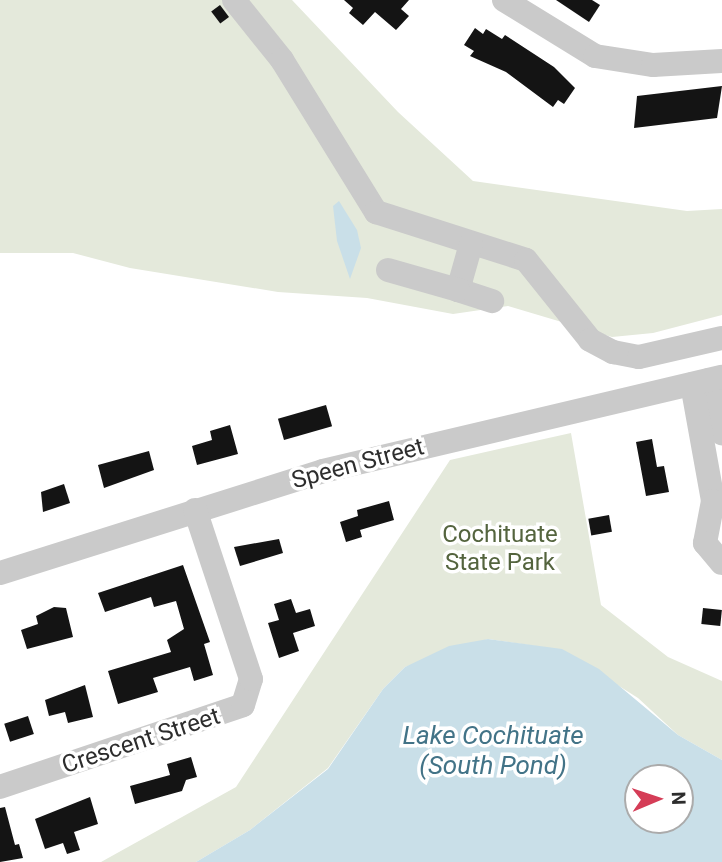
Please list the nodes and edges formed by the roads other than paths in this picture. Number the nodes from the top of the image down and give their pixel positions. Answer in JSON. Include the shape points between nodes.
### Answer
{"nodes":[{"id":1,"x":234,"y":0,"type":"edge"},
{"id":2,"x":504,"y":0,"type":"edge"},
{"id":3,"x":722,"y":61,"type":"edge"},
{"id":4,"x":471,"y":244,"type":"junction"},
{"id":5,"x":388,"y":270,"type":"dead end"},
{"id":6,"x":458,"y":290,"type":"junction"},
{"id":7,"x":492,"y":300,"type":"dead end"},
{"id":8,"x":722,"y":338,"type":"edge"},
{"id":9,"x":708,"y":380,"type":"edge"},
{"id":10,"x":722,"y":433,"type":"edge"},
{"id":11,"x":195,"y":510,"type":"junction"},
{"id":12,"x":722,"y":563,"type":"edge"},
{"id":13,"x":0,"y":573,"type":"edge"},
{"id":14,"x":0,"y":787,"type":"edge"}],
"edges":[{"from":1,"to":4,"type":"street","via":[[282,60],[376,212]]},
{"from":2,"to":3,"type":"street","via":[[595,56],[653,65]]},
{"from":4,"to":6,"type":"street"},
{"from":4,"to":8,"type":"street","via":[[526,260],[590,340],[613,352],[639,357]]},
{"from":5,"to":6,"type":"street"},
{"from":6,"to":7,"type":"street"},
{"from":9,"to":10,"type":"street"},
{"from":9,"to":11,"type":"street","name":"Speen Street","via":[[360,461]]},
{"from":9,"to":12,"type":"street","via":[[713,501],[705,543]]},
{"from":11,"to":13,"type":"street","name":"Speen Street"},
{"from":11,"to":14,"type":"street","name":"Crescent Street","via":[[251,679],[243,705]]}]}
